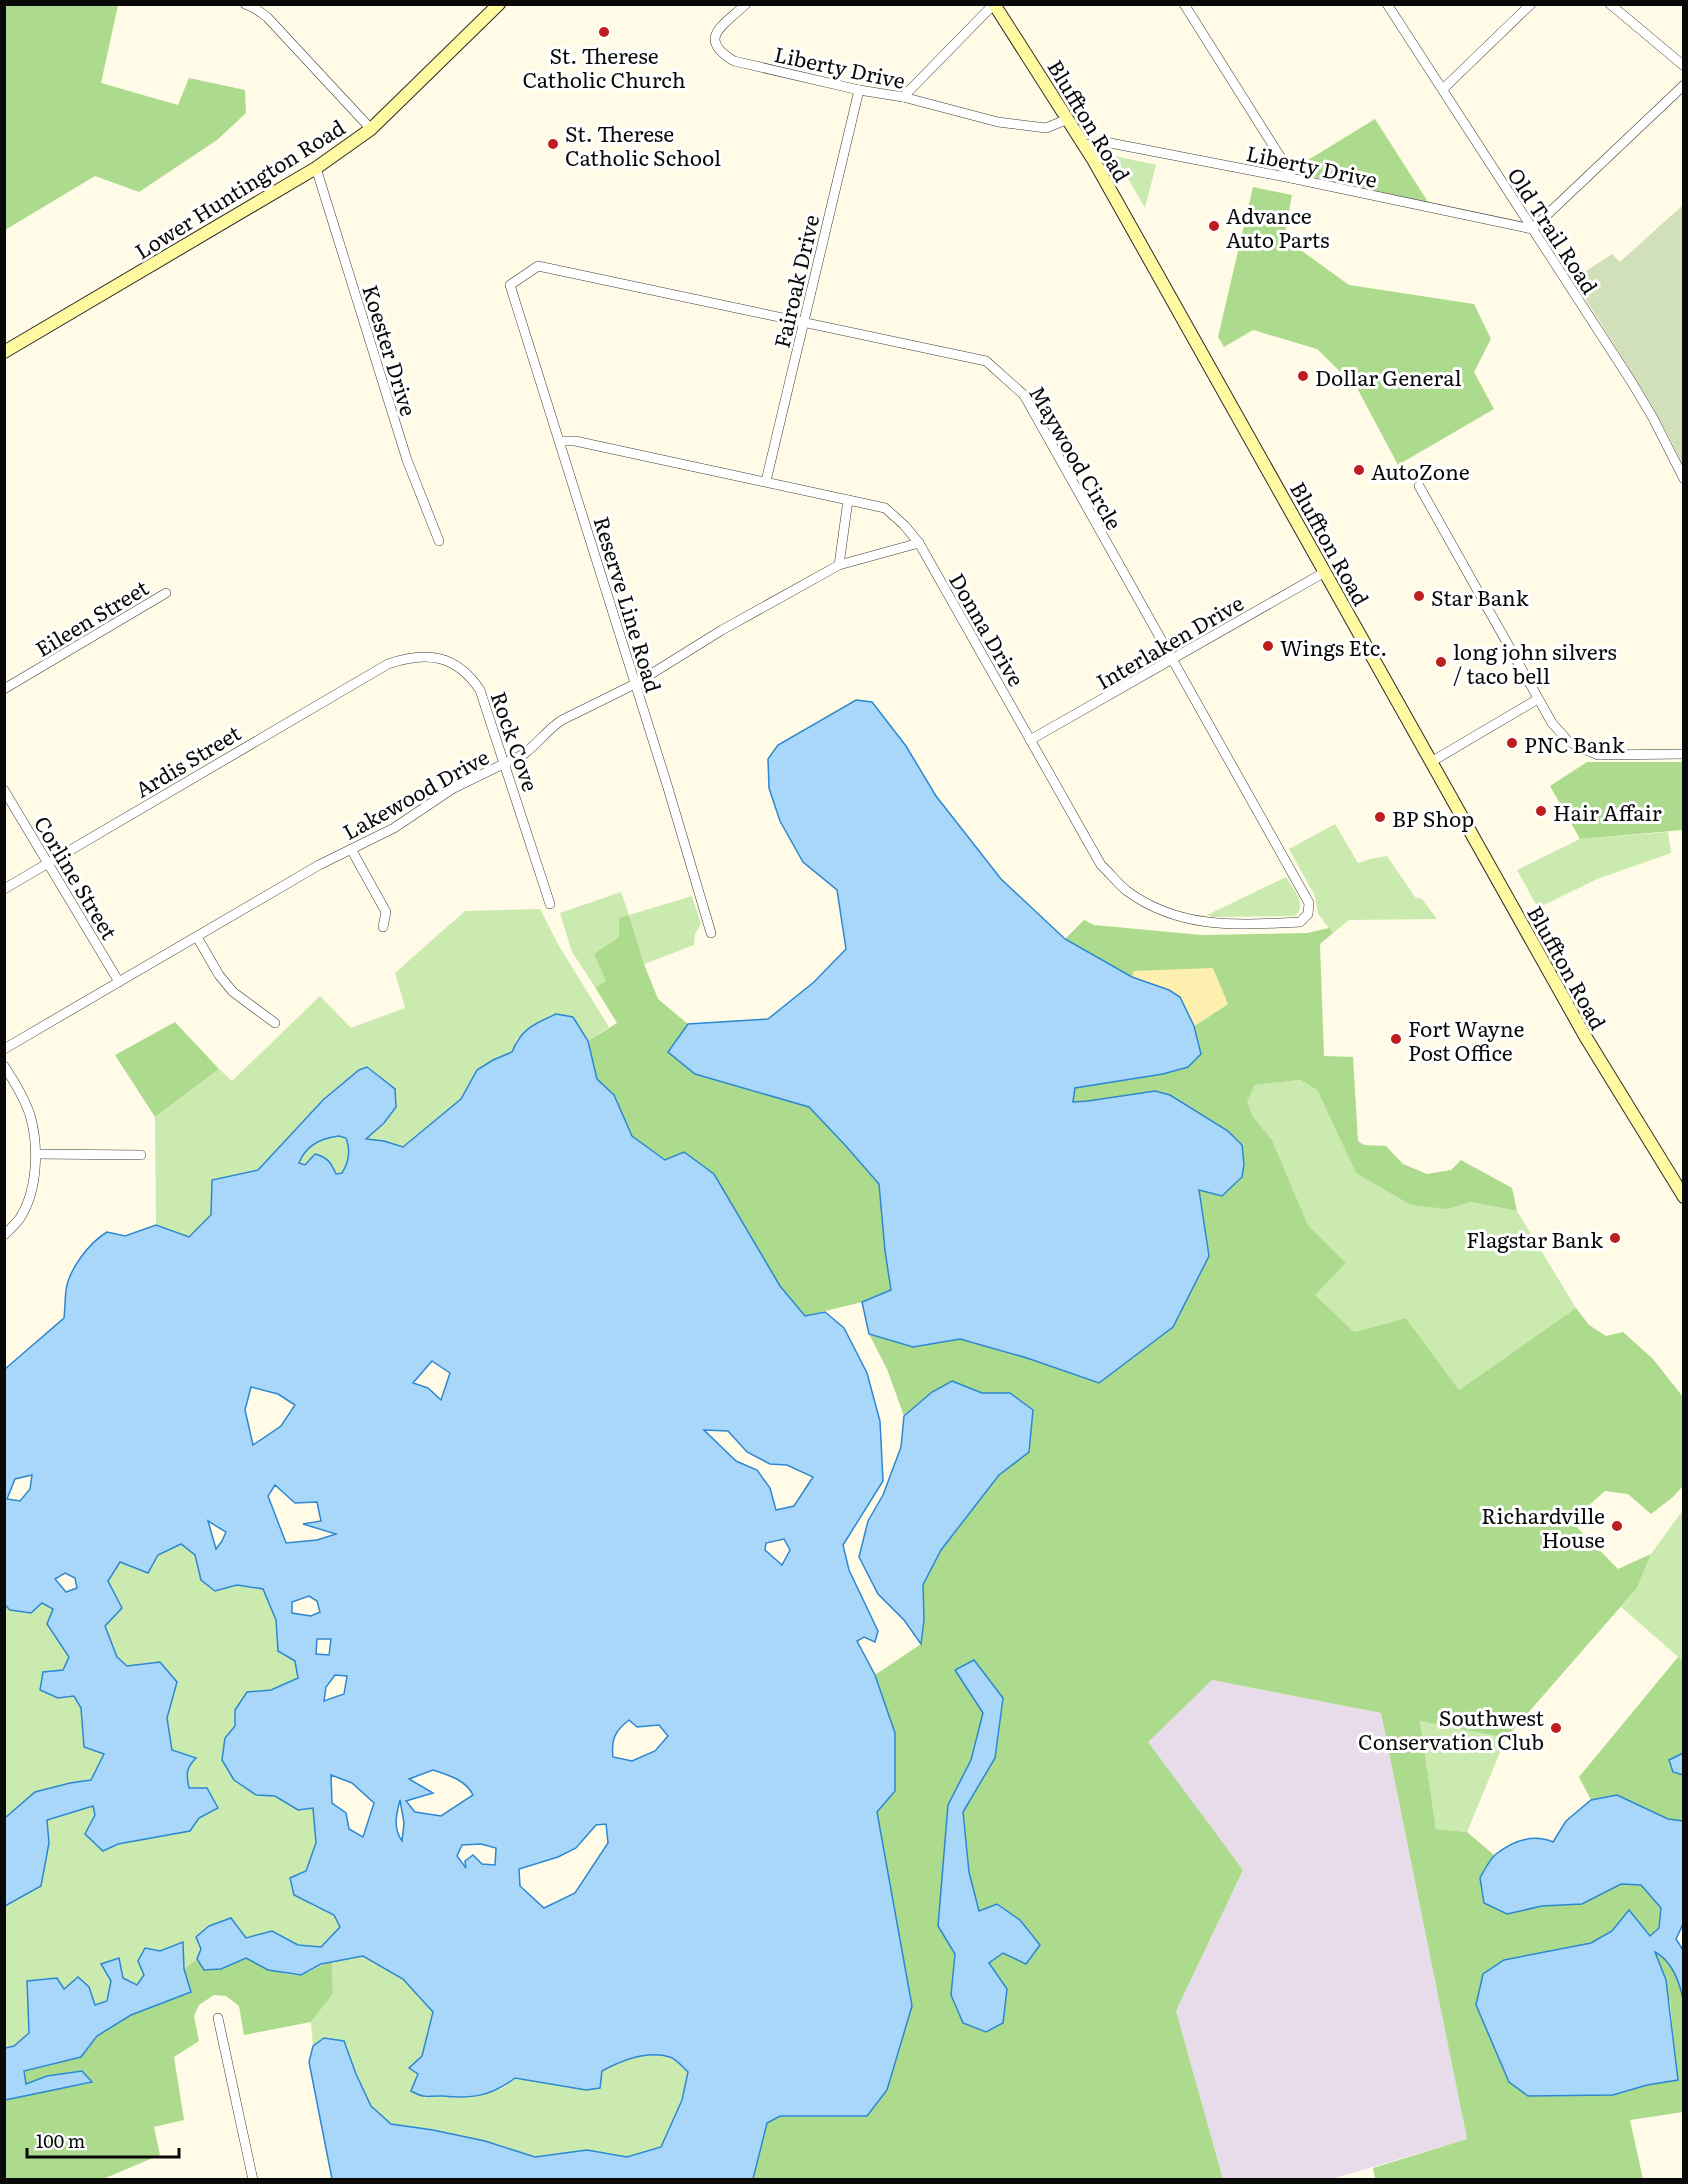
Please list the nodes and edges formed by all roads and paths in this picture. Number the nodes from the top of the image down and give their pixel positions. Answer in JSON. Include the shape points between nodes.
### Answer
{"nodes":[{"id":1,"x":245,"y":4,"type":"edge"},
{"id":2,"x":499,"y":4,"type":"edge"},
{"id":3,"x":746,"y":4,"type":"edge"},
{"id":4,"x":994,"y":4,"type":"edge"},
{"id":5,"x":1184,"y":4,"type":"edge"},
{"id":6,"x":1387,"y":4,"type":"edge"},
{"id":7,"x":1531,"y":4,"type":"edge"},
{"id":8,"x":1610,"y":4,"type":"edge"},
{"id":9,"x":1683,"y":66,"type":"edge"},
{"id":10,"x":1683,"y":85,"type":"edge"},
{"id":11,"x":1443,"y":89,"type":"junction"},
{"id":12,"x":859,"y":90,"type":"junction"},
{"id":13,"x":903,"y":98,"type":"junction"},
{"id":14,"x":1068,"y":119,"type":"junction"},
{"id":15,"x":371,"y":129,"type":"junction"},
{"id":16,"x":1085,"y":145,"type":"junction"},
{"id":17,"x":316,"y":168,"type":"junction"},
{"id":18,"x":1291,"y":178,"type":"junction"},
{"id":19,"x":1532,"y":230,"type":"junction"},
{"id":20,"x":510,"y":285,"type":"joint"},
{"id":21,"x":804,"y":322,"type":"junction"},
{"id":22,"x":4,"y":352,"type":"edge"},
{"id":23,"x":561,"y":441,"type":"junction"},
{"id":24,"x":1683,"y":479,"type":"edge"},
{"id":25,"x":766,"y":481,"type":"junction"},
{"id":26,"x":1419,"y":486,"type":"dead end"},
{"id":27,"x":848,"y":500,"type":"junction"},
{"id":28,"x":439,"y":541,"type":"dead end"},
{"id":29,"x":919,"y":543,"type":"junction"},
{"id":30,"x":839,"y":565,"type":"junction"},
{"id":31,"x":1325,"y":572,"type":"junction"},
{"id":32,"x":166,"y":593,"type":"dead end"},
{"id":33,"x":1173,"y":660,"type":"junction"},
{"id":34,"x":388,"y":664,"type":"joint"},
{"id":35,"x":634,"y":684,"type":"junction"},
{"id":36,"x":4,"y":689,"type":"edge"},
{"id":37,"x":1538,"y":699,"type":"junction"},
{"id":38,"x":1030,"y":740,"type":"junction"},
{"id":39,"x":1683,"y":754,"type":"edge"},
{"id":40,"x":1431,"y":762,"type":"junction"},
{"id":41,"x":505,"y":763,"type":"junction"},
{"id":42,"x":4,"y":790,"type":"edge"},
{"id":43,"x":351,"y":849,"type":"junction"},
{"id":44,"x":48,"y":864,"type":"junction"},
{"id":45,"x":4,"y":889,"type":"edge"},
{"id":46,"x":550,"y":904,"type":"dead end"},
{"id":47,"x":1308,"y":914,"type":"joint"},
{"id":48,"x":383,"y":927,"type":"dead end"},
{"id":49,"x":711,"y":933,"type":"dead end"},
{"id":50,"x":197,"y":937,"type":"junction"},
{"id":51,"x":118,"y":982,"type":"junction"},
{"id":52,"x":275,"y":1023,"type":"dead end"},
{"id":53,"x":4,"y":1049,"type":"edge"},
{"id":54,"x":4,"y":1066,"type":"edge"},
{"id":55,"x":36,"y":1154,"type":"junction"},
{"id":56,"x":141,"y":1155,"type":"dead end"},
{"id":57,"x":1683,"y":1197,"type":"edge"},
{"id":58,"x":4,"y":1235,"type":"edge"},
{"id":59,"x":218,"y":2018,"type":"dead end"},
{"id":60,"x":253,"y":2180,"type":"edge"}],
"edges":[{"from":1,"to":15,"type":"street","via":[[267,17]]},
{"from":2,"to":15,"type":"main road","name":"Lower Huntington Road"},
{"from":3,"to":12,"type":"street","name":"Liberty Drive","via":[[717,33],[714,45],[725,56]]},
{"from":4,"to":13,"type":"street"},
{"from":4,"to":14,"type":"main road","name":"Bluffton Road"},
{"from":5,"to":18,"type":"street"},
{"from":6,"to":11,"type":"street","name":"Old Trail Road"},
{"from":7,"to":11,"type":"street"},
{"from":8,"to":9,"type":"street"},
{"from":10,"to":19,"type":"street"},
{"from":11,"to":19,"type":"street","name":"Old Trail Road"},
{"from":12,"to":13,"type":"street","name":"Liberty Drive"},
{"from":12,"to":21,"type":"street","name":"Fairoak Drive"},
{"from":13,"to":14,"type":"street","name":"Liberty Drive","via":[[1038,128]]},
{"from":14,"to":16,"type":"main road","name":"Bluffton Road"},
{"from":15,"to":17,"type":"main road","name":"Lower Huntington Road"},
{"from":16,"to":18,"type":"street","name":"Liberty Drive","via":[[1105,142]]},
{"from":16,"to":31,"type":"main road","name":"Bluffton Road"},
{"from":17,"to":22,"type":"main road","name":"Lower Huntington Road"},
{"from":17,"to":28,"type":"street","name":"Koester Drive","via":[[407,460]]},
{"from":18,"to":19,"type":"street","name":"Liberty Drive"},
{"from":19,"to":24,"type":"street","name":"Old Trail Road","via":[[1653,418]]},
{"from":20,"to":21,"type":"street","name":"Maywood Circle","via":[[538,266]]},
{"from":20,"to":23,"type":"street","name":"Reserve Line Road"},
{"from":21,"to":25,"type":"street","name":"Fairoak Drive"},
{"from":21,"to":33,"type":"street","name":"Maywood Circle","via":[[986,361],[1024,396]]},
{"from":23,"to":25,"type":"street","name":"Donna Drive"},
{"from":23,"to":35,"type":"street","name":"Reserve Line Road"},
{"from":25,"to":27,"type":"street","name":"Donna Drive"},
{"from":26,"to":37,"type":"street"},
{"from":27,"to":29,"type":"street","name":"Donna Drive","via":[[885,508]]},
{"from":27,"to":30,"type":"street"},
{"from":29,"to":30,"type":"street","name":"Lakewood Drive"},
{"from":29,"to":38,"type":"street","name":"Donna Drive"},
{"from":30,"to":35,"type":"street","name":"Lakewood Drive"},
{"from":31,"to":33,"type":"street","name":"Interlaken Drive"},
{"from":31,"to":40,"type":"main road","name":"Bluffton Road"},
{"from":32,"to":36,"type":"street","name":"Eileen Street"},
{"from":33,"to":38,"type":"street","name":"Interlaken Drive"},
{"from":33,"to":47,"type":"street","name":"Maywood Circle","via":[[1309,903]]},
{"from":34,"to":41,"type":"street","name":"Rock Cove","via":[[406,658],[439,658],[472,677]]},
{"from":34,"to":44,"type":"street","name":"Ardis Street"},
{"from":35,"to":41,"type":"street","name":"Lakewood Drive","via":[[562,720],[534,746]]},
{"from":35,"to":49,"type":"street","name":"Reserve Line Road"},
{"from":37,"to":39,"type":"street","via":[[1569,742],[1598,754]]},
{"from":37,"to":40,"type":"street"},
{"from":38,"to":47,"type":"street","name":"Donna Drive","via":[[1101,865],[1142,901],[1201,922],[1230,925],[1299,922]]},
{"from":40,"to":57,"type":"main road","name":"Bluffton Road","via":[[1584,1036]]},
{"from":41,"to":43,"type":"street","name":"Lakewood Drive","via":[[452,789],[394,828]]},
{"from":41,"to":46,"type":"street","name":"Rock Cove"},
{"from":42,"to":44,"type":"street","name":"Corline Street"},
{"from":43,"to":48,"type":"street","via":[[386,912]]},
{"from":43,"to":50,"type":"street","name":"Lakewood Drive"},
{"from":44,"to":45,"type":"street","name":"Ardis Street"},
{"from":44,"to":51,"type":"street","name":"Corline Street"},
{"from":50,"to":51,"type":"street","name":"Lakewood Drive"},
{"from":50,"to":52,"type":"street","via":[[233,992]]},
{"from":51,"to":53,"type":"street","name":"Lakewood Drive"},
{"from":54,"to":55,"type":"street","via":[[30,1114]]},
{"from":55,"to":56,"type":"street"},
{"from":55,"to":58,"type":"street","via":[[27,1202],[20,1218]]},
{"from":59,"to":60,"type":"street"}]}
